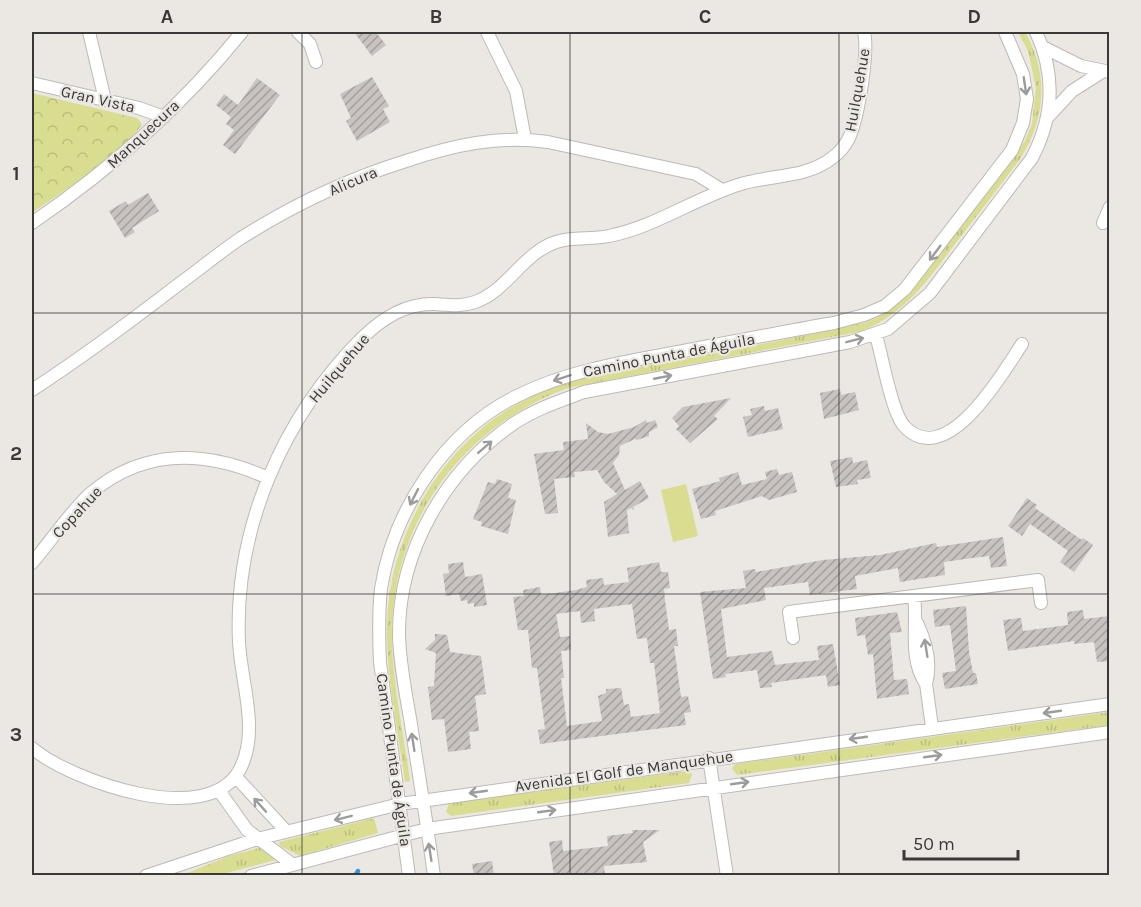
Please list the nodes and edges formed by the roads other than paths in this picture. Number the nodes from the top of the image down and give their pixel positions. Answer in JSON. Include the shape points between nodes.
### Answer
{"nodes":[{"id":1,"x":89,"y":32,"type":"edge"},
{"id":2,"x":242,"y":32,"type":"edge"},
{"id":3,"x":298,"y":32,"type":"edge"},
{"id":4,"x":487,"y":32,"type":"edge"},
{"id":5,"x":864,"y":32,"type":"edge"},
{"id":6,"x":1005,"y":32,"type":"edge"},
{"id":7,"x":1036,"y":32,"type":"edge"},
{"id":8,"x":1043,"y":47,"type":"junction"},
{"id":9,"x":316,"y":62,"type":"dead end"},
{"id":10,"x":1106,"y":72,"type":"edge"},
{"id":11,"x":32,"y":83,"type":"edge"},
{"id":12,"x":105,"y":100,"type":"junction"},
{"id":13,"x":164,"y":117,"type":"junction"},
{"id":14,"x":1048,"y":117,"type":"junction"},
{"id":15,"x":525,"y":139,"type":"junction"},
{"id":16,"x":722,"y":190,"type":"junction"},
{"id":17,"x":1110,"y":207,"type":"edge"},
{"id":18,"x":32,"y":222,"type":"edge"},
{"id":19,"x":1103,"y":223,"type":"dead end"},
{"id":20,"x":876,"y":335,"type":"junction"},
{"id":21,"x":1022,"y":344,"type":"dead end"},
{"id":22,"x":32,"y":390,"type":"edge"},
{"id":23,"x":268,"y":478,"type":"junction"},
{"id":24,"x":32,"y":563,"type":"edge"},
{"id":25,"x":915,"y":596,"type":"junction"},
{"id":26,"x":1041,"y":603,"type":"dead end"},
{"id":27,"x":793,"y":638,"type":"dead end"},
{"id":28,"x":1110,"y":704,"type":"edge"},
{"id":29,"x":932,"y":727,"type":"junction"},
{"id":30,"x":1110,"y":732,"type":"edge"},
{"id":31,"x":32,"y":748,"type":"edge"},
{"id":32,"x":709,"y":758,"type":"junction"},
{"id":33,"x":236,"y":777,"type":"junction"},
{"id":34,"x":714,"y":786,"type":"junction"},
{"id":35,"x":220,"y":792,"type":"junction"},
{"id":36,"x":422,"y":800,"type":"junction"},
{"id":37,"x":400,"y":804,"type":"junction"},
{"id":38,"x":427,"y":829,"type":"junction"},
{"id":39,"x":286,"y":831,"type":"junction"},
{"id":40,"x":404,"y":834,"type":"junction"},
{"id":41,"x":257,"y":839,"type":"junction"},
{"id":42,"x":292,"y":864,"type":"junction"},
{"id":43,"x":146,"y":876,"type":"edge"},
{"id":44,"x":251,"y":876,"type":"edge"},
{"id":45,"x":409,"y":876,"type":"edge"},
{"id":46,"x":434,"y":876,"type":"edge"},
{"id":47,"x":727,"y":876,"type":"edge"}],
"edges":[{"from":1,"to":12,"type":"street"},
{"from":2,"to":13,"type":"street","name":"Manquecura"},
{"from":3,"to":9,"type":"street","via":[[310,44]]},
{"from":4,"to":15,"type":"street","via":[[516,91]]},
{"from":5,"to":16,"type":"street","name":"Huilquehue","via":[[867,51],[853,126],[841,150],[827,162],[805,171]]},
{"from":6,"to":37,"type":"street","name":"Camino Punta de Águila","one_way":true,"via":[[1023,74],[1027,99],[1012,150],[924,267],[885,306],[834,323],[601,366],[555,380],[515,396],[479,420],[423,480],[388,556],[378,626]]},
{"from":7,"to":8,"type":"street","name":"Camino Punta de Águila"},
{"from":8,"to":10,"type":"street","via":[[1062,58]]},
{"from":8,"to":14,"type":"street","name":"Camino Punta de Águila","via":[[1051,86]]},
{"from":10,"to":14,"type":"street","via":[[1072,91]]},
{"from":11,"to":12,"type":"street","name":"Gran Vista"},
{"from":12,"to":13,"type":"street","name":"Gran Vista"},
{"from":13,"to":18,"type":"street","name":"Manquecura","via":[[109,168]]},
{"from":14,"to":20,"type":"street","name":"Camino Punta de Águila","via":[[1032,158],[930,293]]},
{"from":15,"to":16,"type":"street","name":"Alicura","via":[[696,174]]},
{"from":15,"to":22,"type":"street","name":"Alicura","via":[[453,145],[376,170],[304,201],[240,239],[76,362]]},
{"from":16,"to":23,"type":"street","name":"Huilquehue","via":[[624,232],[547,246],[489,296],[472,303],[422,304],[395,313],[365,336],[328,376],[295,425]]},
{"from":17,"to":19,"type":"street"},
{"from":20,"to":21,"type":"street","via":[[905,428],[920,436],[934,437],[968,420]]},
{"from":36,"to":20,"type":"street","name":"Camino Punta de Águila","one_way":true,"via":[[402,670],[399,635],[404,593],[426,523],[450,484],[480,451],[544,406],[584,392]]},
{"from":23,"to":24,"type":"street","name":"Copahue","via":[[220,459],[191,457],[161,459],[130,470],[90,494]]},
{"from":23,"to":33,"type":"street","name":"Huilquehue","via":[[252,527],[241,584],[239,642],[249,736]]},
{"from":25,"to":26,"type":"street","via":[[1038,580]]},
{"from":25,"to":27,"type":"street","via":[[789,612]]},
{"from":25,"to":29,"type":"street","via":[[918,673],[926,684]]},
{"from":28,"to":29,"type":"street","name":"Avenida El Golf de Manquehue","one_way":true},
{"from":29,"to":32,"type":"street","name":"Avenida El Golf de Manquehue","one_way":true},
{"from":34,"to":30,"type":"street","name":"Avenida El Golf de Manquehue","one_way":true},
{"from":31,"to":35,"type":"street","via":[[69,771],[130,790],[177,799]]},
{"from":32,"to":34,"type":"street"},
{"from":32,"to":36,"type":"street","name":"Avenida El Golf de Manquehue","one_way":true},
{"from":33,"to":35,"type":"street","name":"Huilquehue"},
{"from":39,"to":33,"type":"street","one_way":true},
{"from":38,"to":34,"type":"street","name":"Avenida El Golf de Manquehue","one_way":true},
{"from":34,"to":47,"type":"street"},
{"from":35,"to":41,"type":"street"},
{"from":36,"to":37,"type":"street","name":"Avenida El Golf de Manquehue"},
{"from":36,"to":38,"type":"street","name":"Camino Punta de Águila"},
{"from":37,"to":39,"type":"street","name":"Avenida El Golf de Manquehue","one_way":true},
{"from":37,"to":40,"type":"street","name":"Camino Punta de Águila"},
{"from":38,"to":40,"type":"street","name":"Avenida El Golf de Manquehue"},
{"from":46,"to":38,"type":"street","name":"Camino Punta de Águila","one_way":true},
{"from":39,"to":41,"type":"street","name":"Avenida El Golf de Manquehue"},
{"from":40,"to":42,"type":"street","name":"Avenida El Golf de Manquehue"},
{"from":40,"to":45,"type":"street","name":"Camino Punta de Águila"},
{"from":41,"to":42,"type":"street"},
{"from":41,"to":43,"type":"street","name":"Avenida El Golf de Manquehue"},
{"from":42,"to":44,"type":"street","name":"Avenida El Golf de Manquehue"}]}
